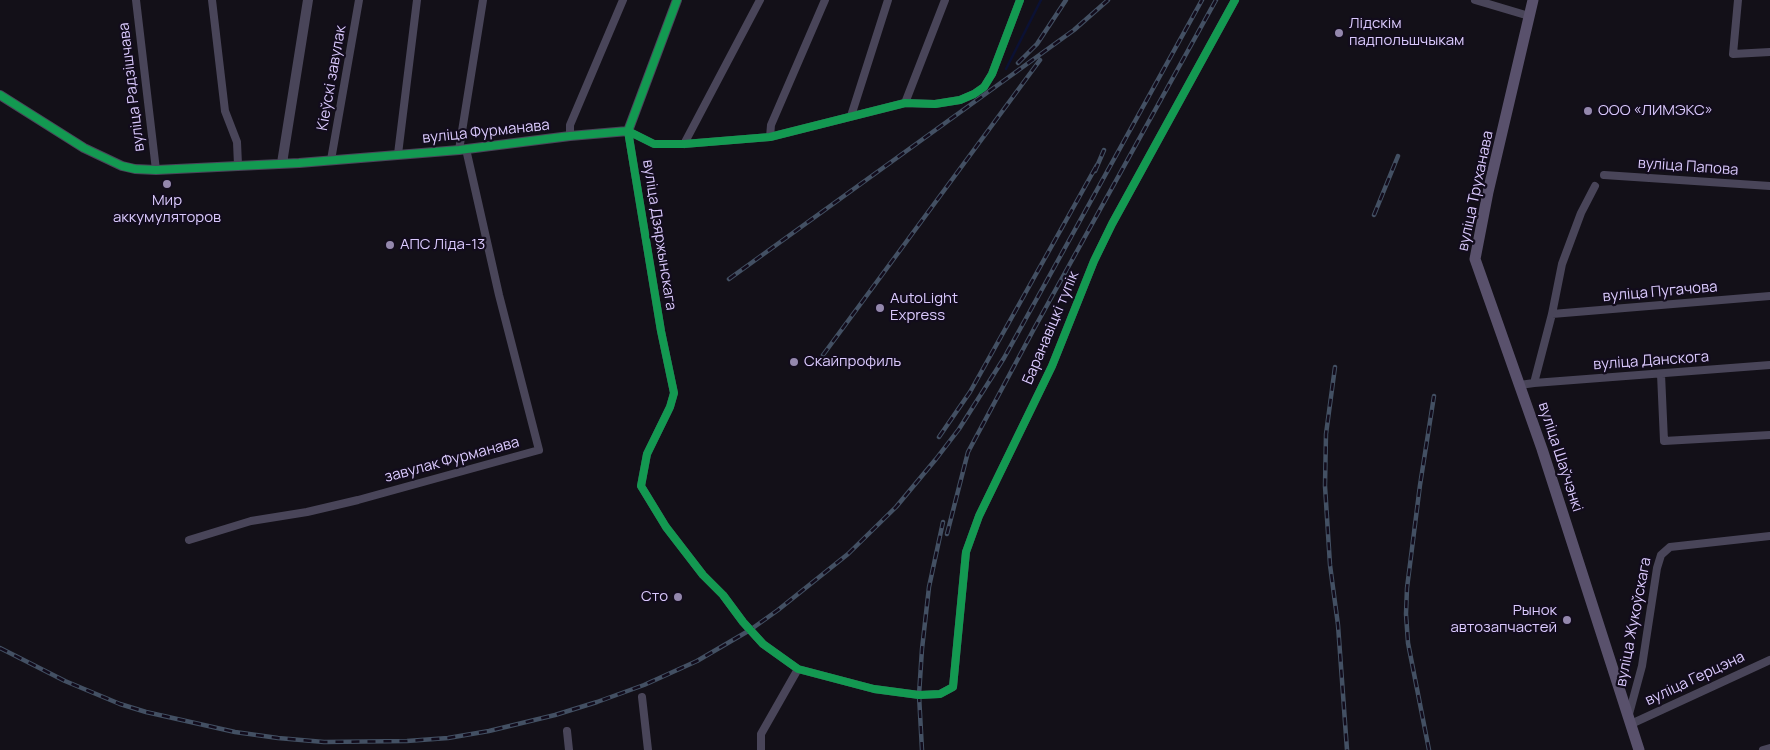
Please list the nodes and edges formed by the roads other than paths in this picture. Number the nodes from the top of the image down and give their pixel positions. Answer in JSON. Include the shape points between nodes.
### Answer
{"nodes":[{"id":1,"x":136,"y":0,"type":"edge"},
{"id":2,"x":212,"y":0,"type":"edge"},
{"id":3,"x":308,"y":0,"type":"edge"},
{"id":4,"x":359,"y":0,"type":"edge"},
{"id":5,"x":417,"y":0,"type":"edge"},
{"id":6,"x":483,"y":0,"type":"edge"},
{"id":7,"x":622,"y":0,"type":"edge"},
{"id":8,"x":677,"y":0,"type":"edge"},
{"id":9,"x":760,"y":0,"type":"edge"},
{"id":10,"x":825,"y":0,"type":"edge"},
{"id":11,"x":888,"y":0,"type":"edge"},
{"id":12,"x":945,"y":0,"type":"edge"},
{"id":13,"x":1020,"y":0,"type":"edge"},
{"id":14,"x":1235,"y":0,"type":"edge"},
{"id":15,"x":1475,"y":0,"type":"edge"},
{"id":16,"x":1533,"y":0,"type":"edge"},
{"id":17,"x":1738,"y":0,"type":"edge"},
{"id":18,"x":1529,"y":16,"type":"junction"},
{"id":19,"x":1770,"y":52,"type":"edge"},
{"id":20,"x":0,"y":95,"type":"edge"},
{"id":21,"x":905,"y":103,"type":"junction"},
{"id":22,"x":851,"y":116,"type":"junction"},
{"id":23,"x":628,"y":132,"type":"junction"},
{"id":24,"x":570,"y":136,"type":"junction"},
{"id":25,"x":770,"y":138,"type":"junction"},
{"id":26,"x":684,"y":144,"type":"junction"},
{"id":27,"x":462,"y":149,"type":"junction"},
{"id":28,"x":398,"y":154,"type":"junction"},
{"id":29,"x":331,"y":160,"type":"junction"},
{"id":30,"x":282,"y":163,"type":"junction"},
{"id":31,"x":238,"y":165,"type":"junction"},
{"id":32,"x":156,"y":170,"type":"junction"},
{"id":33,"x":1604,"y":175,"type":"dead end"},
{"id":34,"x":1595,"y":186,"type":"dead end"},
{"id":35,"x":1770,"y":186,"type":"edge"},
{"id":36,"x":1770,"y":296,"type":"edge"},
{"id":37,"x":1552,"y":314,"type":"junction"},
{"id":38,"x":1770,"y":365,"type":"edge"},
{"id":39,"x":1661,"y":374,"type":"junction"},
{"id":40,"x":1534,"y":383,"type":"junction"},
{"id":41,"x":1520,"y":385,"type":"junction"},
{"id":42,"x":1770,"y":435,"type":"edge"},
{"id":43,"x":1770,"y":536,"type":"edge"},
{"id":44,"x":189,"y":540,"type":"dead end"},
{"id":45,"x":1770,"y":660,"type":"edge"},
{"id":46,"x":798,"y":669,"type":"junction"},
{"id":47,"x":642,"y":697,"type":"dead end"},
{"id":48,"x":1629,"y":720,"type":"junction"},
{"id":49,"x":567,"y":731,"type":"dead end"},
{"id":50,"x":1770,"y":748,"type":"edge"},
{"id":51,"x":569,"y":750,"type":"edge"},
{"id":52,"x":648,"y":750,"type":"edge"},
{"id":53,"x":761,"y":750,"type":"edge"},
{"id":54,"x":1639,"y":750,"type":"edge"},
{"id":55,"x":1763,"y":750,"type":"edge"}],
"edges":[{"from":1,"to":32,"type":"street","name":"вуліца Радзішчава"},
{"from":2,"to":31,"type":"street","via":[[225,111],[237,142]]},
{"from":3,"to":30,"type":"street"},
{"from":4,"to":29,"type":"street","name":"Кіеўскі завулак"},
{"from":5,"to":28,"type":"street"},
{"from":6,"to":27,"type":"street"},
{"from":7,"to":24,"type":"street","via":[[570,125]]},
{"from":8,"to":23,"type":"street","name":"вуліца Дзяржынскага"},
{"from":9,"to":26,"type":"street"},
{"from":10,"to":25,"type":"street","via":[[771,125]]},
{"from":11,"to":22,"type":"street"},
{"from":12,"to":21,"type":"street"},
{"from":13,"to":21,"type":"street","name":"вуліца Фурманава","via":[[996,66],[984,87],[960,100],[934,104]]},
{"from":14,"to":46,"type":"street","name":"Баранавіцкі тупік","via":[[1098,253],[1052,366],[979,516],[966,552],[953,687],[940,694],[920,695],[874,688]]},
{"from":15,"to":18,"type":"street"},
{"from":16,"to":18,"type":"main road","name":"вуліца Труханава"},
{"from":17,"to":19,"type":"street","via":[[1733,54]]},
{"from":18,"to":41,"type":"main road","name":"вуліца Труханава","via":[[1488,192],[1476,259]]},
{"from":20,"to":32,"type":"street","name":"вуліца Фурманава","via":[[84,148],[122,166]]},
{"from":21,"to":22,"type":"street","name":"вуліца Фурманава"},
{"from":22,"to":25,"type":"street","name":"вуліца Фурманава"},
{"from":23,"to":24,"type":"street","name":"вуліца Фурманава"},
{"from":23,"to":26,"type":"street","name":"вуліца Фурманава","via":[[654,144]]},
{"from":23,"to":46,"type":"street","name":"вуліца Дзяржынскага","via":[[674,393],[647,454],[641,486],[666,527],[743,622],[763,644]]},
{"from":24,"to":27,"type":"street","name":"вуліца Фурманава"},
{"from":25,"to":26,"type":"street","name":"вуліца Фурманава"},
{"from":27,"to":28,"type":"street","name":"вуліца Фурманава"},
{"from":27,"to":44,"type":"street","name":"завулак Фурманава","via":[[539,450],[358,500],[251,520]]},
{"from":28,"to":29,"type":"street","name":"вуліца Фурманава"},
{"from":29,"to":30,"type":"street","name":"вуліца Фурманава"},
{"from":30,"to":31,"type":"street","name":"вуліца Фурманава"},
{"from":31,"to":32,"type":"street","name":"вуліца Фурманава"},
{"from":33,"to":35,"type":"street","name":"вуліца Папова"},
{"from":34,"to":37,"type":"street","name":"вуліца Шаўчэнкі","via":[[1562,264]]},
{"from":36,"to":37,"type":"street","name":"вуліца Пугачова"},
{"from":37,"to":40,"type":"street","name":"вуліца Шаўчэнкі"},
{"from":38,"to":39,"type":"street","name":"вуліца Данскога"},
{"from":39,"to":40,"type":"street","name":"вуліца Данскога"},
{"from":39,"to":42,"type":"street","via":[[1664,441]]},
{"from":40,"to":41,"type":"street","name":"вуліца Шаўчэнкі"},
{"from":41,"to":48,"type":"main road","name":"вуліца Шаўчэнкі"},
{"from":43,"to":48,"type":"street","name":"вуліца Жукоўскага","via":[[1670,547],[1661,555]]},
{"from":45,"to":48,"type":"street","name":"вуліца Герцэна"},
{"from":46,"to":53,"type":"street","via":[[762,734]]},
{"from":47,"to":52,"type":"street"},
{"from":48,"to":54,"type":"main road","name":"вуліца Шаўчэнкі"},
{"from":49,"to":51,"type":"street"},
{"from":50,"to":55,"type":"street"}]}
